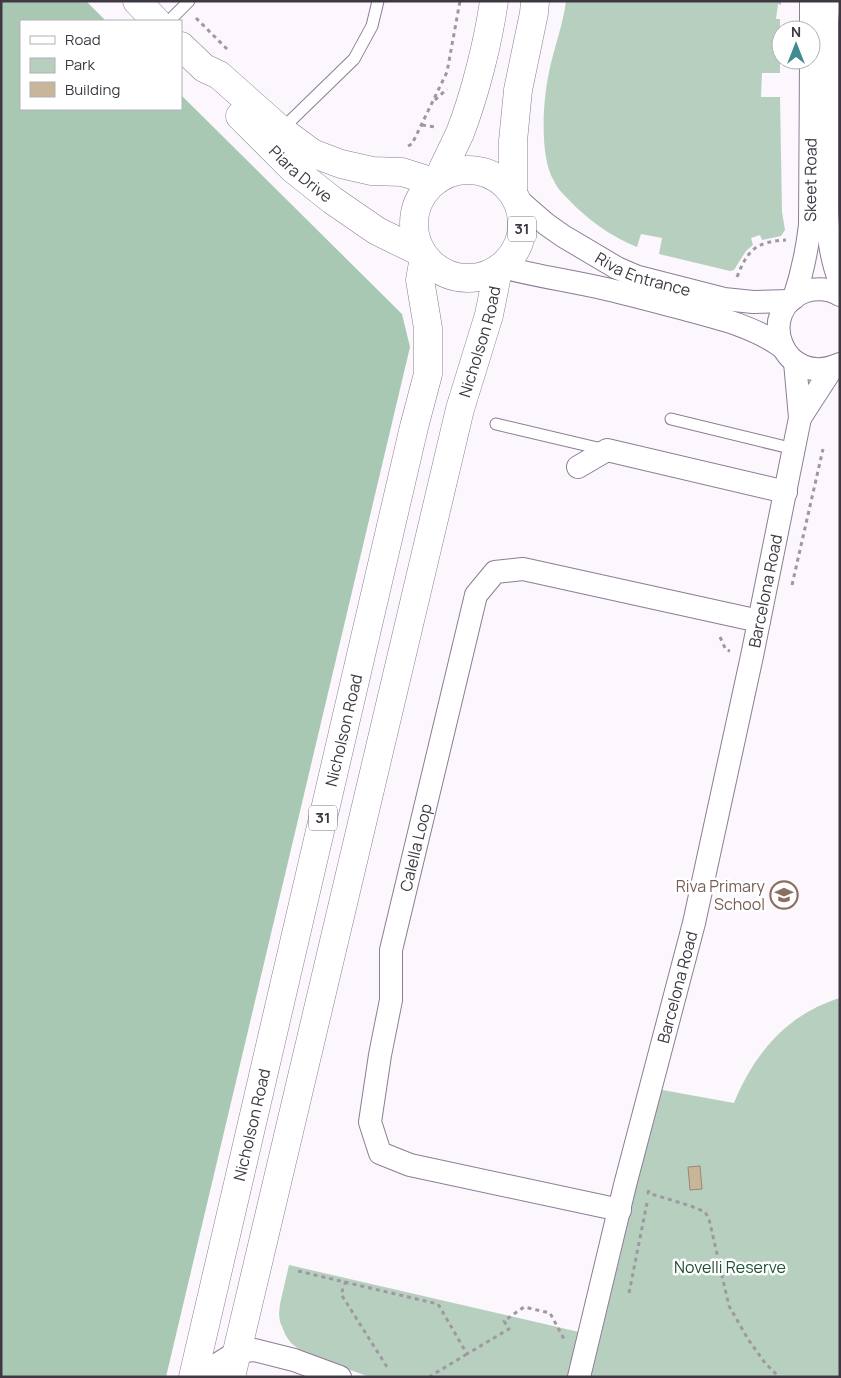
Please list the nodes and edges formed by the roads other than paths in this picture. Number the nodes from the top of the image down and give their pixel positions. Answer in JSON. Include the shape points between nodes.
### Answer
{"nodes":[{"id":1,"x":136,"y":1,"type":"edge"},
{"id":2,"x":189,"y":1,"type":"edge"},
{"id":3,"x":378,"y":1,"type":"edge"},
{"id":4,"x":494,"y":1,"type":"edge"},
{"id":5,"x":535,"y":1,"type":"edge"},
{"id":6,"x":811,"y":1,"type":"edge"},
{"id":7,"x":829,"y":1,"type":"edge"},
{"id":8,"x":155,"y":20,"type":"edge"},
{"id":9,"x":171,"y":20,"type":"edge"},
{"id":10,"x":811,"y":20,"type":"edge"},
{"id":11,"x":182,"y":47,"type":"edge"},
{"id":12,"x":204,"y":68,"type":"junction"},
{"id":13,"x":811,"y":70,"type":"edge"},
{"id":14,"x":281,"y":130,"type":"junction"},
{"id":15,"x":436,"y":180,"type":"junction"},
{"id":16,"x":514,"y":195,"type":"junction"},
{"id":17,"x":833,"y":213,"type":"edge"},
{"id":18,"x":423,"y":255,"type":"junction"},
{"id":19,"x":500,"y":268,"type":"junction"},
{"id":20,"x":840,"y":282,"type":"edge"},
{"id":21,"x":840,"y":295,"type":"edge"},
{"id":22,"x":792,"y":300,"type":"junction"},
{"id":23,"x":789,"y":354,"type":"junction"},
{"id":24,"x":836,"y":366,"type":"edge"},
{"id":25,"x":800,"y":418,"type":"junction"},
{"id":26,"x":671,"y":419,"type":"dead end"},
{"id":27,"x":496,"y":424,"type":"dead end"},
{"id":28,"x":794,"y":449,"type":"junction"},
{"id":29,"x":607,"y":450,"type":"junction"},
{"id":30,"x":578,"y":468,"type":"dead end"},
{"id":31,"x":786,"y":492,"type":"junction"},
{"id":32,"x":759,"y":621,"type":"junction"},
{"id":33,"x":620,"y":1210,"type":"junction"},
{"id":34,"x":234,"y":1364,"type":"edge"},
{"id":35,"x":193,"y":1377,"type":"edge"},
{"id":36,"x":207,"y":1377,"type":"edge"},
{"id":37,"x":340,"y":1377,"type":"edge"},
{"id":38,"x":579,"y":1377,"type":"edge"}],
"edges":[{"from":1,"to":8,"type":"main road"},
{"from":2,"to":9,"type":"lane"},
{"from":3,"to":14,"type":"lane","via":[[372,26],[354,59]]},
{"from":4,"to":15,"type":"main road","number":"31","via":[[473,92],[460,132]]},
{"from":5,"to":16,"type":"main road","number":"31","via":[[512,140]]},
{"from":6,"to":10,"type":"street"},
{"from":7,"to":17,"type":"street","name":"Skeet Road"},
{"from":11,"to":12,"type":"main road","name":"Piara Drive"},
{"from":12,"to":14,"type":"main road","name":"Piara Drive","via":[[219,75]]},
{"from":12,"to":18,"type":"main road","name":"Piara Drive","via":[[210,85],[293,169],[377,231]]},
{"from":13,"to":22,"type":"street","name":"Skeet Road","via":[[810,225],[802,272]]},
{"from":14,"to":15,"type":"main road","name":"Piara Drive","via":[[312,153],[341,164]]},
{"from":15,"to":16,"type":"main road","number":"31","via":[[460,170],[484,172],[505,184]]},
{"from":15,"to":18,"type":"main road","number":"31","via":[[422,195],[413,220],[415,237]]},
{"from":16,"to":19,"type":"main road","number":"31","via":[[521,212],[521,238],[514,254]]},
{"from":16,"to":22,"type":"street","name":"Riva Entrance","via":[[563,236],[638,277],[724,299],[753,302]]},
{"from":17,"to":20,"type":"street","name":"Skeet Road","via":[[828,235]]},
{"from":18,"to":19,"type":"main road","via":[[442,272],[464,278],[487,275]]},
{"from":18,"to":35,"type":"main road","name":"Nicholson Road","number":"31","via":[[420,280],[428,328],[428,374]]},
{"from":19,"to":23,"type":"street","name":"Riva Entrance","via":[[608,289],[742,325],[768,337]]},
{"from":19,"to":34,"type":"main road","name":"Nicholson Road","number":"31","via":[[489,316],[460,409]]},
{"from":21,"to":22,"type":"street","name":"Riva Entrance","via":[[828,290],[813,290]]},
{"from":22,"to":23,"type":"street","name":"Skeet Road","via":[[785,307],[778,331]]},
{"from":23,"to":24,"type":"street","name":"Riva Entrance","via":[[809,368]]},
{"from":23,"to":25,"type":"street","name":"Barcelona Road"},
{"from":24,"to":25,"type":"street","name":"Barcelona Road"},
{"from":25,"to":28,"type":"street","name":"Barcelona Road"},
{"from":26,"to":28,"type":"lane"},
{"from":27,"to":29,"type":"lane"},
{"from":28,"to":31,"type":"street","name":"Barcelona Road"},
{"from":29,"to":30,"type":"street"},
{"from":29,"to":31,"type":"street"},
{"from":31,"to":32,"type":"street","name":"Barcelona Road"},
{"from":32,"to":33,"type":"street","name":"Barcelona Road","via":[[694,923]]},
{"from":32,"to":33,"type":"street","name":"Calella Loop","via":[[522,569],[495,572],[476,595],[393,941],[391,1000],[370,1122],[380,1153],[410,1165]]},
{"from":33,"to":38,"type":"street","name":"Barcelona Road"},
{"from":34,"to":36,"type":"street","via":[[213,1367]]},
{"from":34,"to":37,"type":"street","via":[[254,1350]]}]}
